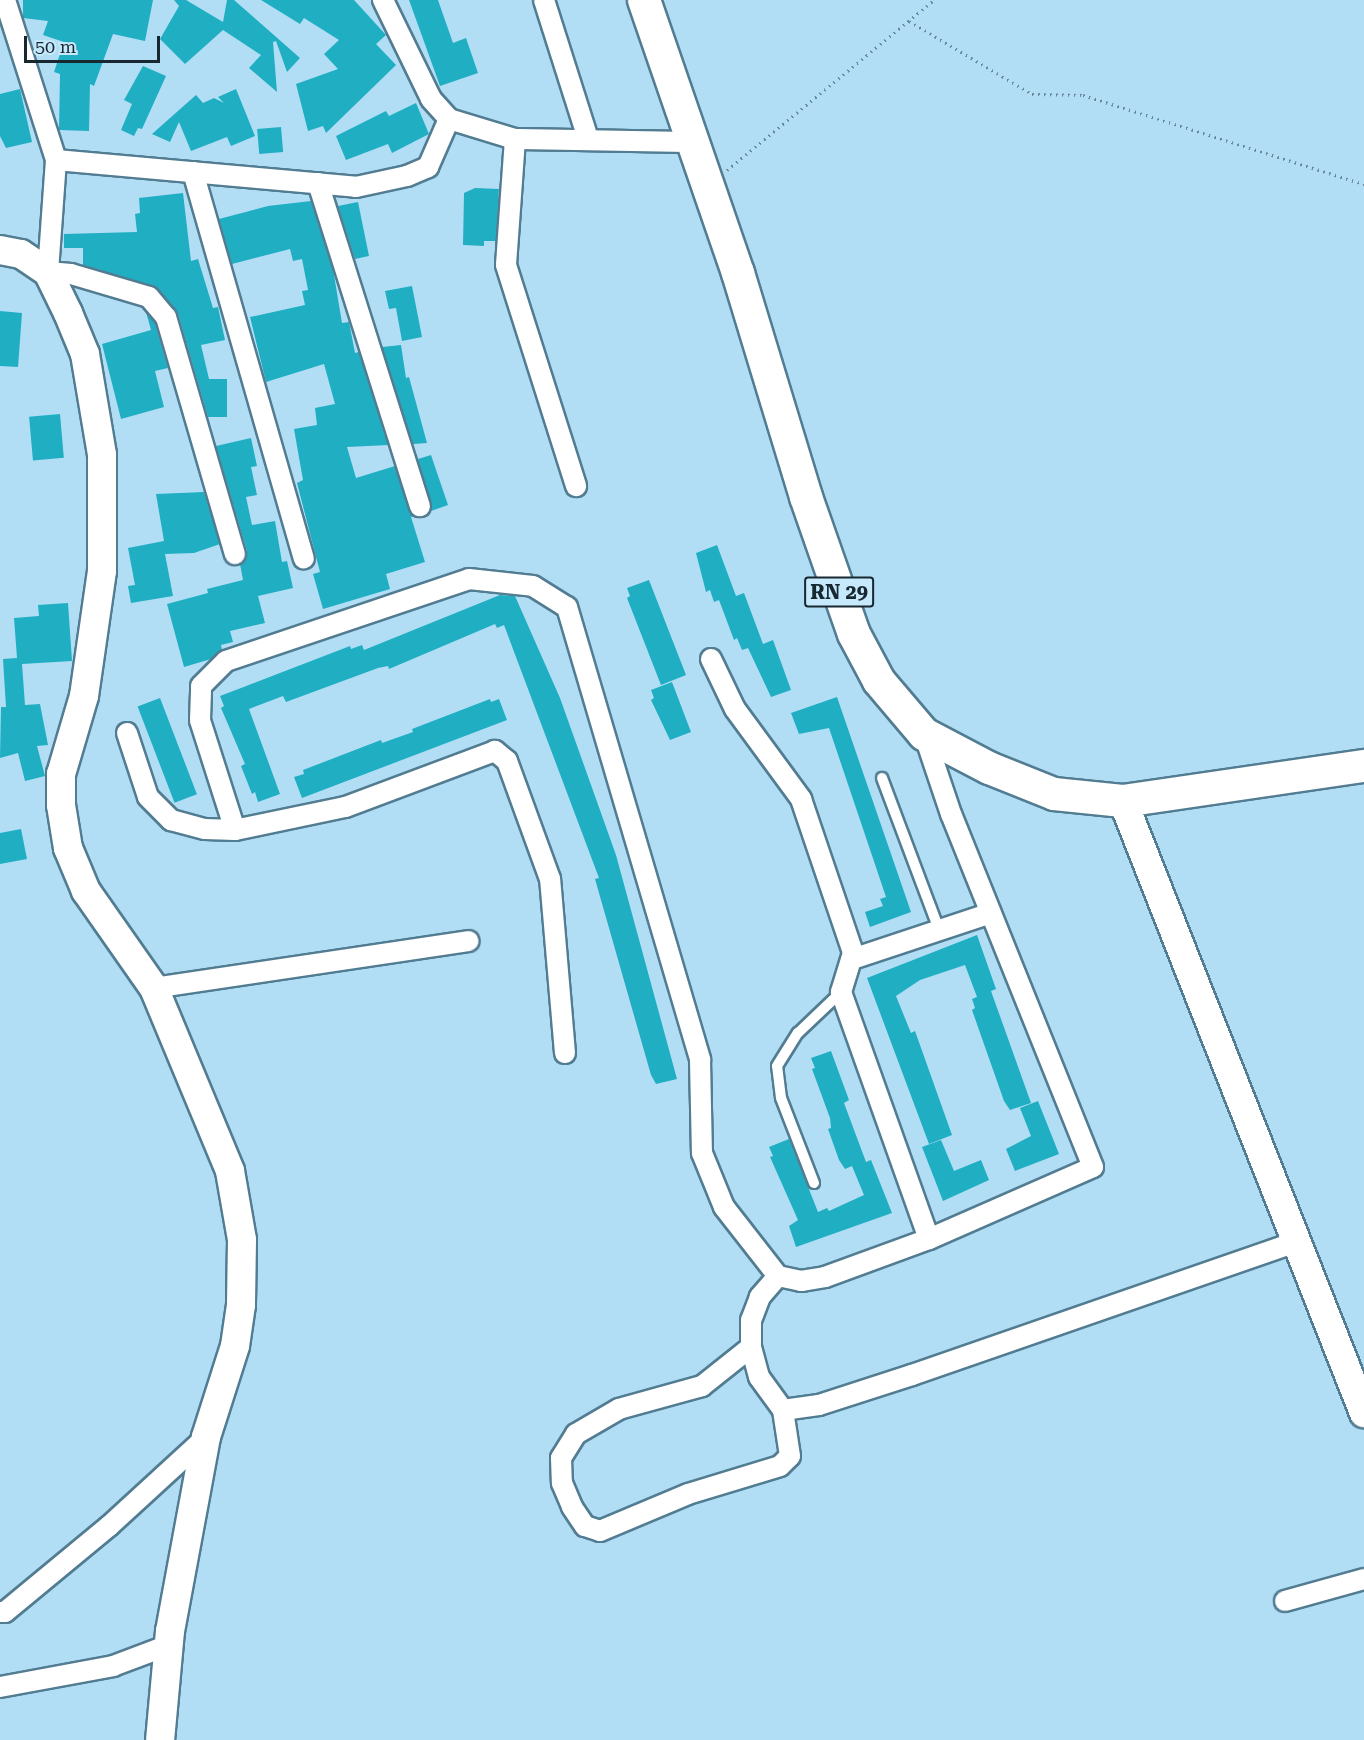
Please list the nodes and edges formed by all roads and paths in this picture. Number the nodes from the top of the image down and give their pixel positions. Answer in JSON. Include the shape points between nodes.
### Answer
{"nodes":[{"id":1,"x":5,"y":0,"type":"edge"},
{"id":2,"x":383,"y":0,"type":"edge"},
{"id":3,"x":544,"y":0,"type":"edge"},
{"id":4,"x":644,"y":0,"type":"edge"},
{"id":5,"x":934,"y":0,"type":"edge"},
{"id":6,"x":909,"y":21,"type":"junction"},
{"id":7,"x":449,"y":119,"type":"junction"},
{"id":8,"x":515,"y":139,"type":"junction"},
{"id":9,"x":588,"y":139,"type":"junction"},
{"id":10,"x":692,"y":142,"type":"junction"},
{"id":11,"x":56,"y":160,"type":"junction"},
{"id":12,"x":194,"y":172,"type":"junction"},
{"id":13,"x":318,"y":183,"type":"junction"},
{"id":14,"x":1364,"y":184,"type":"edge"},
{"id":15,"x":707,"y":186,"type":"junction"},
{"id":16,"x":0,"y":250,"type":"edge"},
{"id":17,"x":48,"y":272,"type":"junction"},
{"id":18,"x":576,"y":486,"type":"dead end"},
{"id":19,"x":420,"y":506,"type":"dead end"},
{"id":20,"x":235,"y":554,"type":"dead end"},
{"id":21,"x":304,"y":558,"type":"dead end"},
{"id":22,"x":711,"y":659,"type":"dead end"},
{"id":23,"x":128,"y":733,"type":"dead end"},
{"id":24,"x":924,"y":734,"type":"junction"},
{"id":25,"x":1364,"y":766,"type":"edge"},
{"id":26,"x":882,"y":778,"type":"dead end"},
{"id":27,"x":1123,"y":801,"type":"junction"},
{"id":28,"x":235,"y":830,"type":"junction"},
{"id":29,"x":991,"y":913,"type":"junction"},
{"id":30,"x":939,"y":930,"type":"junction"},
{"id":31,"x":469,"y":941,"type":"dead end"},
{"id":32,"x":852,"y":959,"type":"junction"},
{"id":33,"x":154,"y":988,"type":"junction"},
{"id":34,"x":841,"y":992,"type":"junction"},
{"id":35,"x":565,"y":1053,"type":"dead end"},
{"id":36,"x":814,"y":1183,"type":"dead end"},
{"id":37,"x":929,"y":1239,"type":"junction"},
{"id":38,"x":1297,"y":1242,"type":"junction"},
{"id":39,"x":778,"y":1276,"type":"junction"},
{"id":40,"x":751,"y":1347,"type":"junction"},
{"id":41,"x":783,"y":1410,"type":"junction"},
{"id":42,"x":1364,"y":1413,"type":"edge"},
{"id":43,"x":206,"y":1437,"type":"junction"},
{"id":44,"x":1364,"y":1579,"type":"edge"},
{"id":45,"x":1285,"y":1600,"type":"dead end"},
{"id":46,"x":0,"y":1612,"type":"edge"},
{"id":47,"x":169,"y":1645,"type":"junction"},
{"id":48,"x":0,"y":1687,"type":"edge"},
{"id":49,"x":160,"y":1740,"type":"edge"}],
"edges":[{"from":1,"to":11,"type":"street"},
{"from":2,"to":7,"type":"street","via":[[431,99]]},
{"from":3,"to":9,"type":"street"},
{"from":4,"to":10,"type":"main road","number":"RN 29"},
{"from":5,"to":6,"type":"path"},
{"from":6,"to":14,"type":"path","via":[[1032,94],[1083,95]]},
{"from":6,"to":15,"type":"path"},
{"from":7,"to":8,"type":"street"},
{"from":7,"to":13,"type":"street","via":[[428,167],[407,176],[356,187]]},
{"from":8,"to":9,"type":"street"},
{"from":8,"to":18,"type":"street","via":[[506,265]]},
{"from":9,"to":10,"type":"street"},
{"from":10,"to":15,"type":"main road","number":"RN 29"},
{"from":11,"to":12,"type":"street"},
{"from":11,"to":17,"type":"street"},
{"from":12,"to":13,"type":"street"},
{"from":12,"to":21,"type":"street"},
{"from":13,"to":19,"type":"street"},
{"from":15,"to":24,"type":"main road","number":"RN 29","via":[[854,634],[879,681]]},
{"from":16,"to":17,"type":"main road","via":[[21,254]]},
{"from":17,"to":20,"type":"street","via":[[71,274],[149,297],[166,317]]},
{"from":17,"to":33,"type":"main road","via":[[85,354],[102,455],[102,571],[84,696],[61,774],[61,805],[68,848],[86,891]]},
{"from":22,"to":32,"type":"street","via":[[735,709],[801,799],[847,927]]},
{"from":23,"to":28,"type":"street","via":[[148,797],[171,820],[205,829]]},
{"from":24,"to":27,"type":"main road","number":"RN 29","via":[[989,768],[1054,794]]},
{"from":24,"to":29,"type":"street"},
{"from":25,"to":27,"type":"main road","number":"RN 29"},
{"from":26,"to":30,"type":"lane"},
{"from":27,"to":38,"type":"main road"},
{"from":28,"to":35,"type":"street","via":[[345,807],[495,751],[507,761],[550,879]]},
{"from":28,"to":39,"type":"street","via":[[200,720],[201,686],[226,661],[469,579],[533,586],[567,607],[700,1060],[702,1153],[723,1208]]},
{"from":29,"to":30,"type":"street"},
{"from":29,"to":37,"type":"street","via":[[1093,1167]]},
{"from":30,"to":32,"type":"street"},
{"from":31,"to":33,"type":"street"},
{"from":32,"to":34,"type":"street"},
{"from":33,"to":43,"type":"main road","via":[[183,1066],[230,1171],[242,1240],[242,1305],[235,1346]]},
{"from":34,"to":36,"type":"lane","via":[[798,1033],[777,1066],[781,1098]]},
{"from":34,"to":37,"type":"street"},
{"from":37,"to":39,"type":"street","via":[[825,1277],[801,1281]]},
{"from":38,"to":41,"type":"street","via":[[902,1379],[819,1405]]},
{"from":38,"to":42,"type":"main road"},
{"from":39,"to":40,"type":"street","via":[[760,1297],[751,1320]]},
{"from":40,"to":41,"type":"street","via":[[759,1377]]},
{"from":40,"to":41,"type":"street","via":[[702,1386],[619,1409],[576,1434],[561,1458],[562,1483],[572,1507],[585,1526],[600,1531],[688,1494],[780,1466],[790,1456]]},
{"from":43,"to":46,"type":"street","via":[[109,1526],[5,1612]]},
{"from":43,"to":47,"type":"main road"},
{"from":44,"to":45,"type":"street"},
{"from":47,"to":48,"type":"street","via":[[113,1666]]},
{"from":47,"to":49,"type":"main road"}]}
